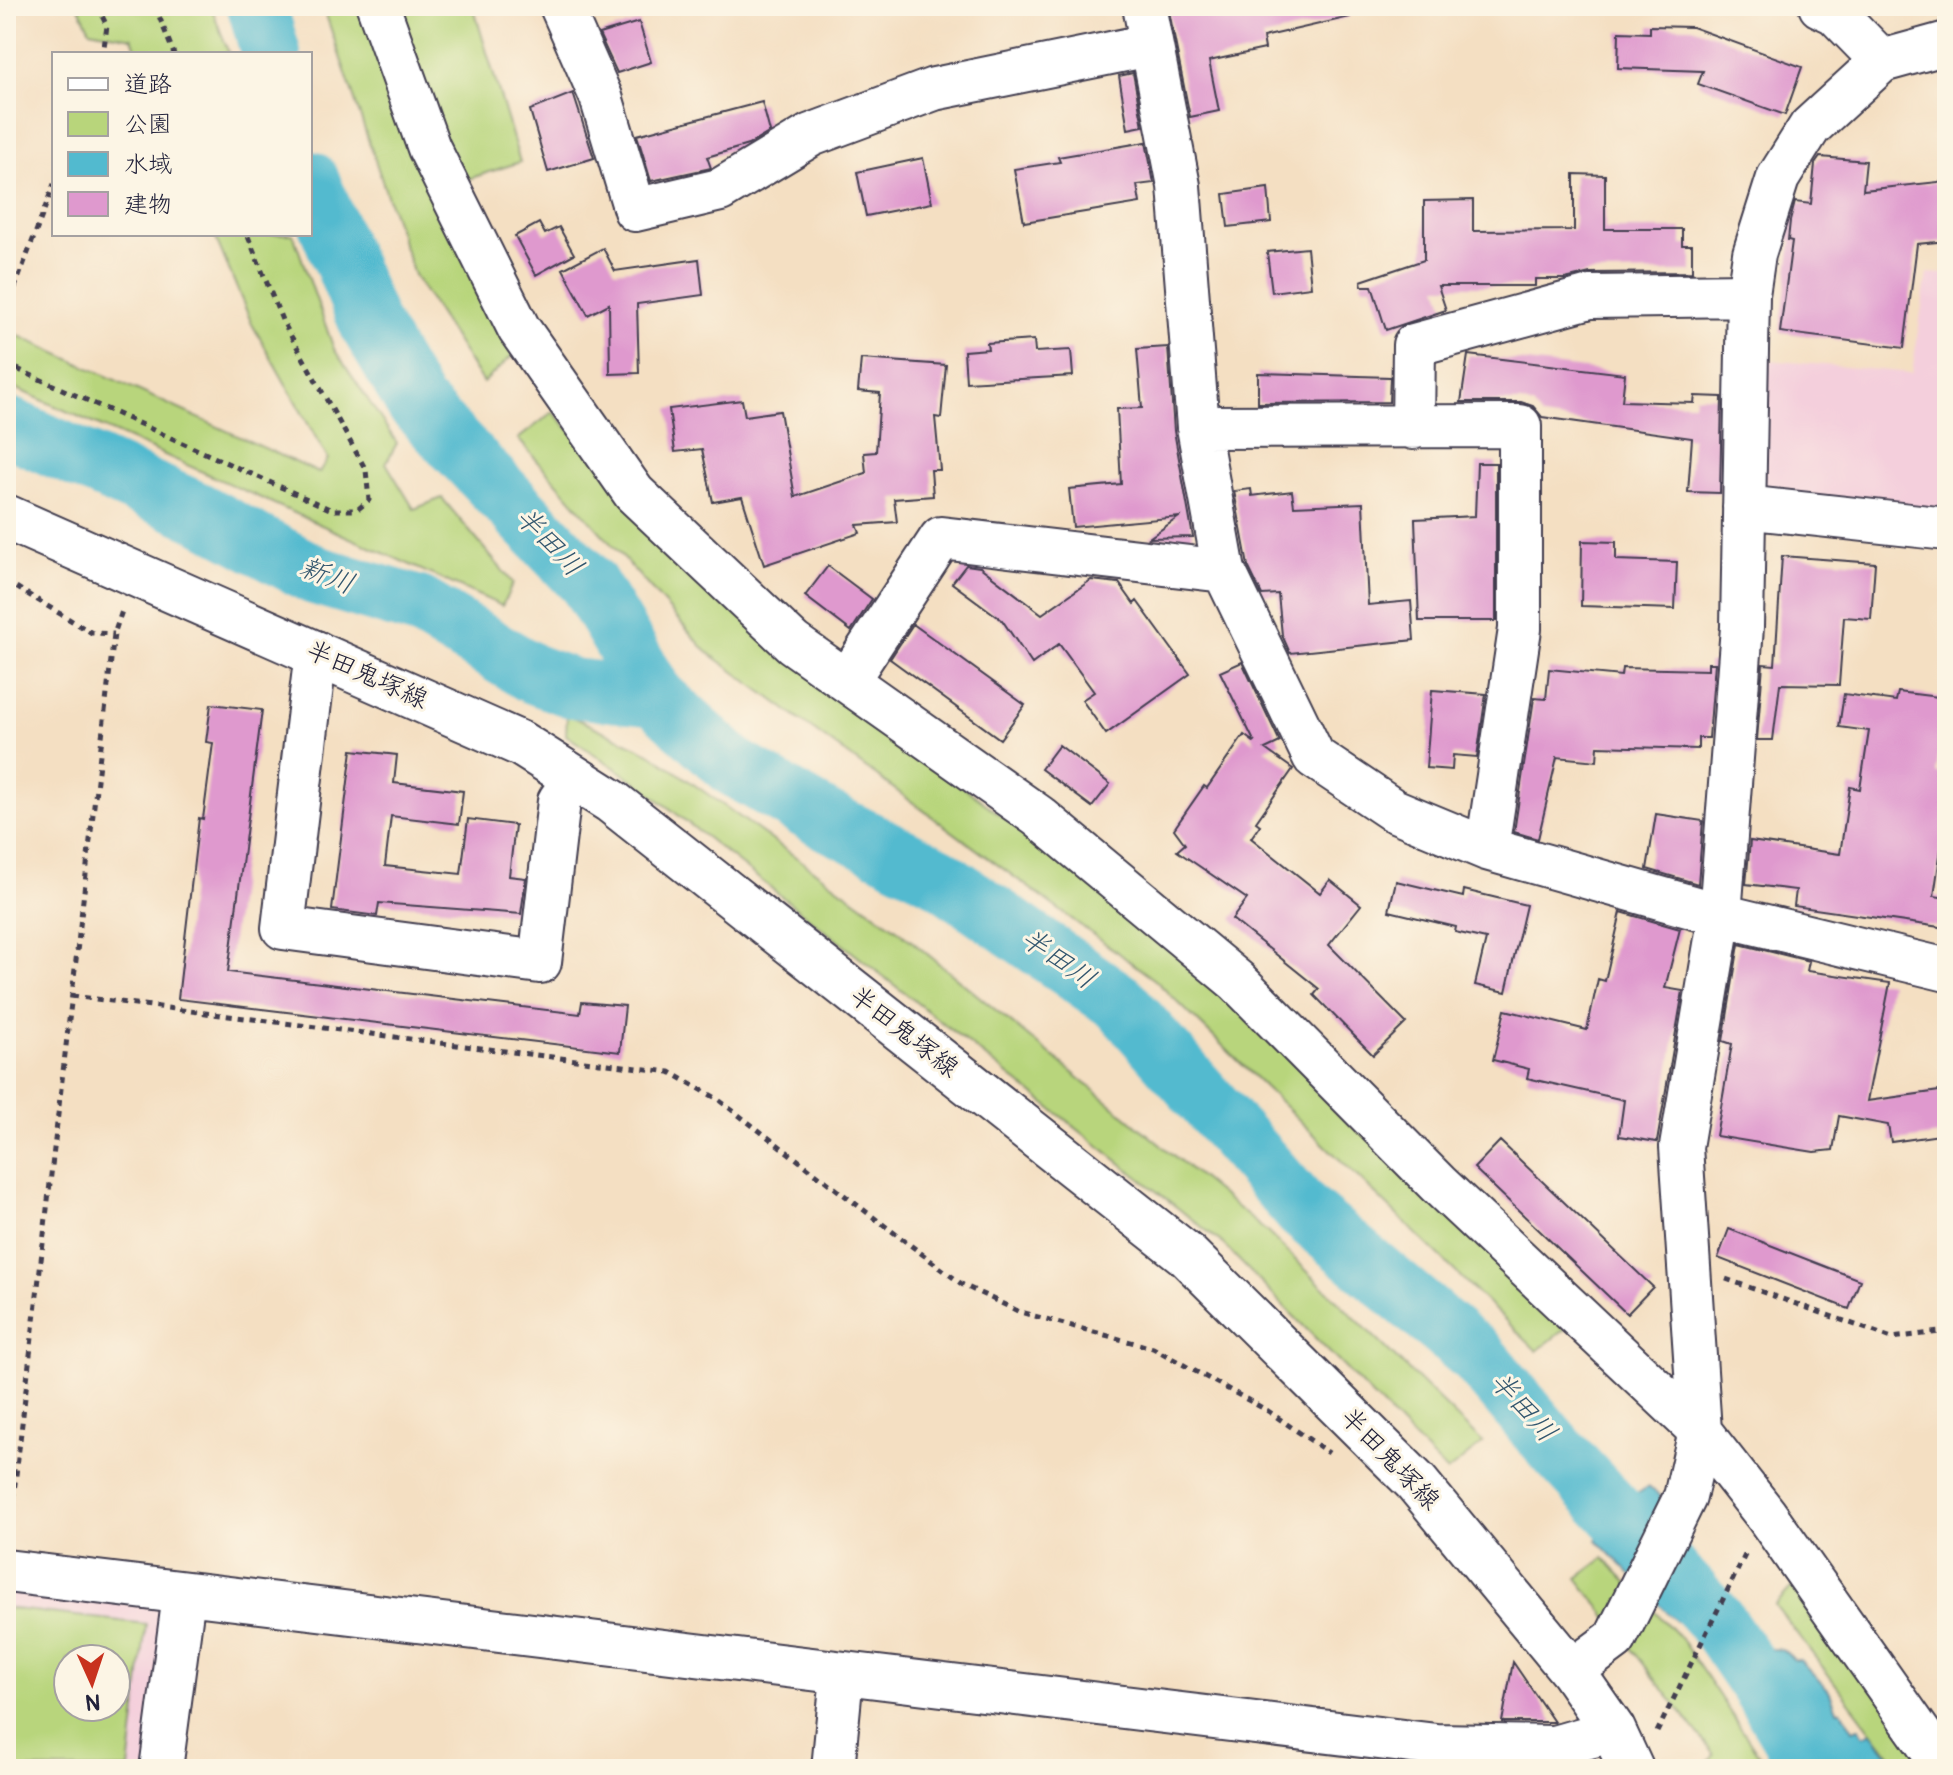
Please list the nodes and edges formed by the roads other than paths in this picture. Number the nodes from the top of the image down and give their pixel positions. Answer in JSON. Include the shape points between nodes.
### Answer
{"nodes":[{"id":1,"x":378,"y":6,"type":"edge"},
{"id":2,"x":561,"y":6,"type":"edge"},
{"id":3,"x":1820,"y":6,"type":"edge"},
{"id":4,"x":1147,"y":26,"type":"edge"},
{"id":5,"x":1944,"y":41,"type":"edge"},
{"id":6,"x":1882,"y":61,"type":"junction"},
{"id":7,"x":1748,"y":295,"type":"junction"},
{"id":8,"x":1198,"y":427,"type":"junction"},
{"id":9,"x":1413,"y":428,"type":"junction"},
{"id":10,"x":1744,"y":507,"type":"junction"},
{"id":11,"x":6,"y":517,"type":"edge"},
{"id":12,"x":1947,"y":529,"type":"edge"},
{"id":13,"x":1224,"y":571,"type":"junction"},
{"id":14,"x":316,"y":652,"type":"junction"},
{"id":15,"x":847,"y":681,"type":"junction"},
{"id":16,"x":575,"y":778,"type":"junction"},
{"id":17,"x":1487,"y":849,"type":"junction"},
{"id":18,"x":1720,"y":915,"type":"junction"},
{"id":19,"x":1947,"y":970,"type":"edge"},
{"id":20,"x":1700,"y":1431,"type":"junction"},
{"id":21,"x":7,"y":1558,"type":"edge"},
{"id":22,"x":184,"y":1595,"type":"junction"},
{"id":23,"x":1572,"y":1671,"type":"junction"},
{"id":24,"x":842,"y":1675,"type":"junction"},
{"id":25,"x":1633,"y":1746,"type":"edge"},
{"id":26,"x":161,"y":1769,"type":"edge"},
{"id":27,"x":833,"y":1769,"type":"edge"},
{"id":28,"x":1945,"y":1769,"type":"edge"}],
"edges":[{"from":1,"to":15,"type":"street","via":[[429,148],[519,329],[634,493],[793,643]]},
{"from":2,"to":4,"type":"street","via":[[601,97],[635,210],[720,190],[811,135],[934,89]]},
{"from":3,"to":6,"type":"street","via":[[1835,13]]},
{"from":4,"to":8,"type":"street","via":[[1179,186]]},
{"from":5,"to":6,"type":"street"},
{"from":6,"to":7,"type":"street","via":[[1810,127],[1778,178],[1754,254]]},
{"from":7,"to":9,"type":"street","via":[[1590,297],[1414,345]]},
{"from":7,"to":10,"type":"street"},
{"from":8,"to":9,"type":"street"},
{"from":8,"to":13,"type":"street"},
{"from":9,"to":17,"type":"street","via":[[1520,426],[1520,629]]},
{"from":10,"to":12,"type":"street"},
{"from":10,"to":18,"type":"street","via":[[1742,627]]},
{"from":11,"to":14,"type":"main road","name":"半田鬼塚線"},
{"from":13,"to":15,"type":"street","via":[[941,538]]},
{"from":13,"to":17,"type":"street","via":[[1314,757],[1393,810]]},
{"from":14,"to":16,"type":"main road","name":"半田鬼塚線","via":[[521,744]]},
{"from":14,"to":16,"type":"street","via":[[283,928],[540,962],[559,801]]},
{"from":15,"to":20,"type":"street","via":[[1038,816],[1237,981],[1438,1184]]},
{"from":16,"to":23,"type":"main road","name":"半田鬼塚線","via":[[1187,1255],[1416,1482]]},
{"from":17,"to":18,"type":"street"},
{"from":18,"to":19,"type":"street"},
{"from":18,"to":20,"type":"street","via":[[1681,1147]]},
{"from":20,"to":23,"type":"street","via":[[1685,1497],[1615,1639]]},
{"from":20,"to":28,"type":"street","via":[[1766,1515]]},
{"from":21,"to":22,"type":"street"},
{"from":22,"to":24,"type":"street"},
{"from":22,"to":26,"type":"street"},
{"from":23,"to":25,"type":"main road","name":"半田鬼塚線"},
{"from":24,"to":25,"type":"street","via":[[1436,1745]]},
{"from":24,"to":27,"type":"street"}]}
